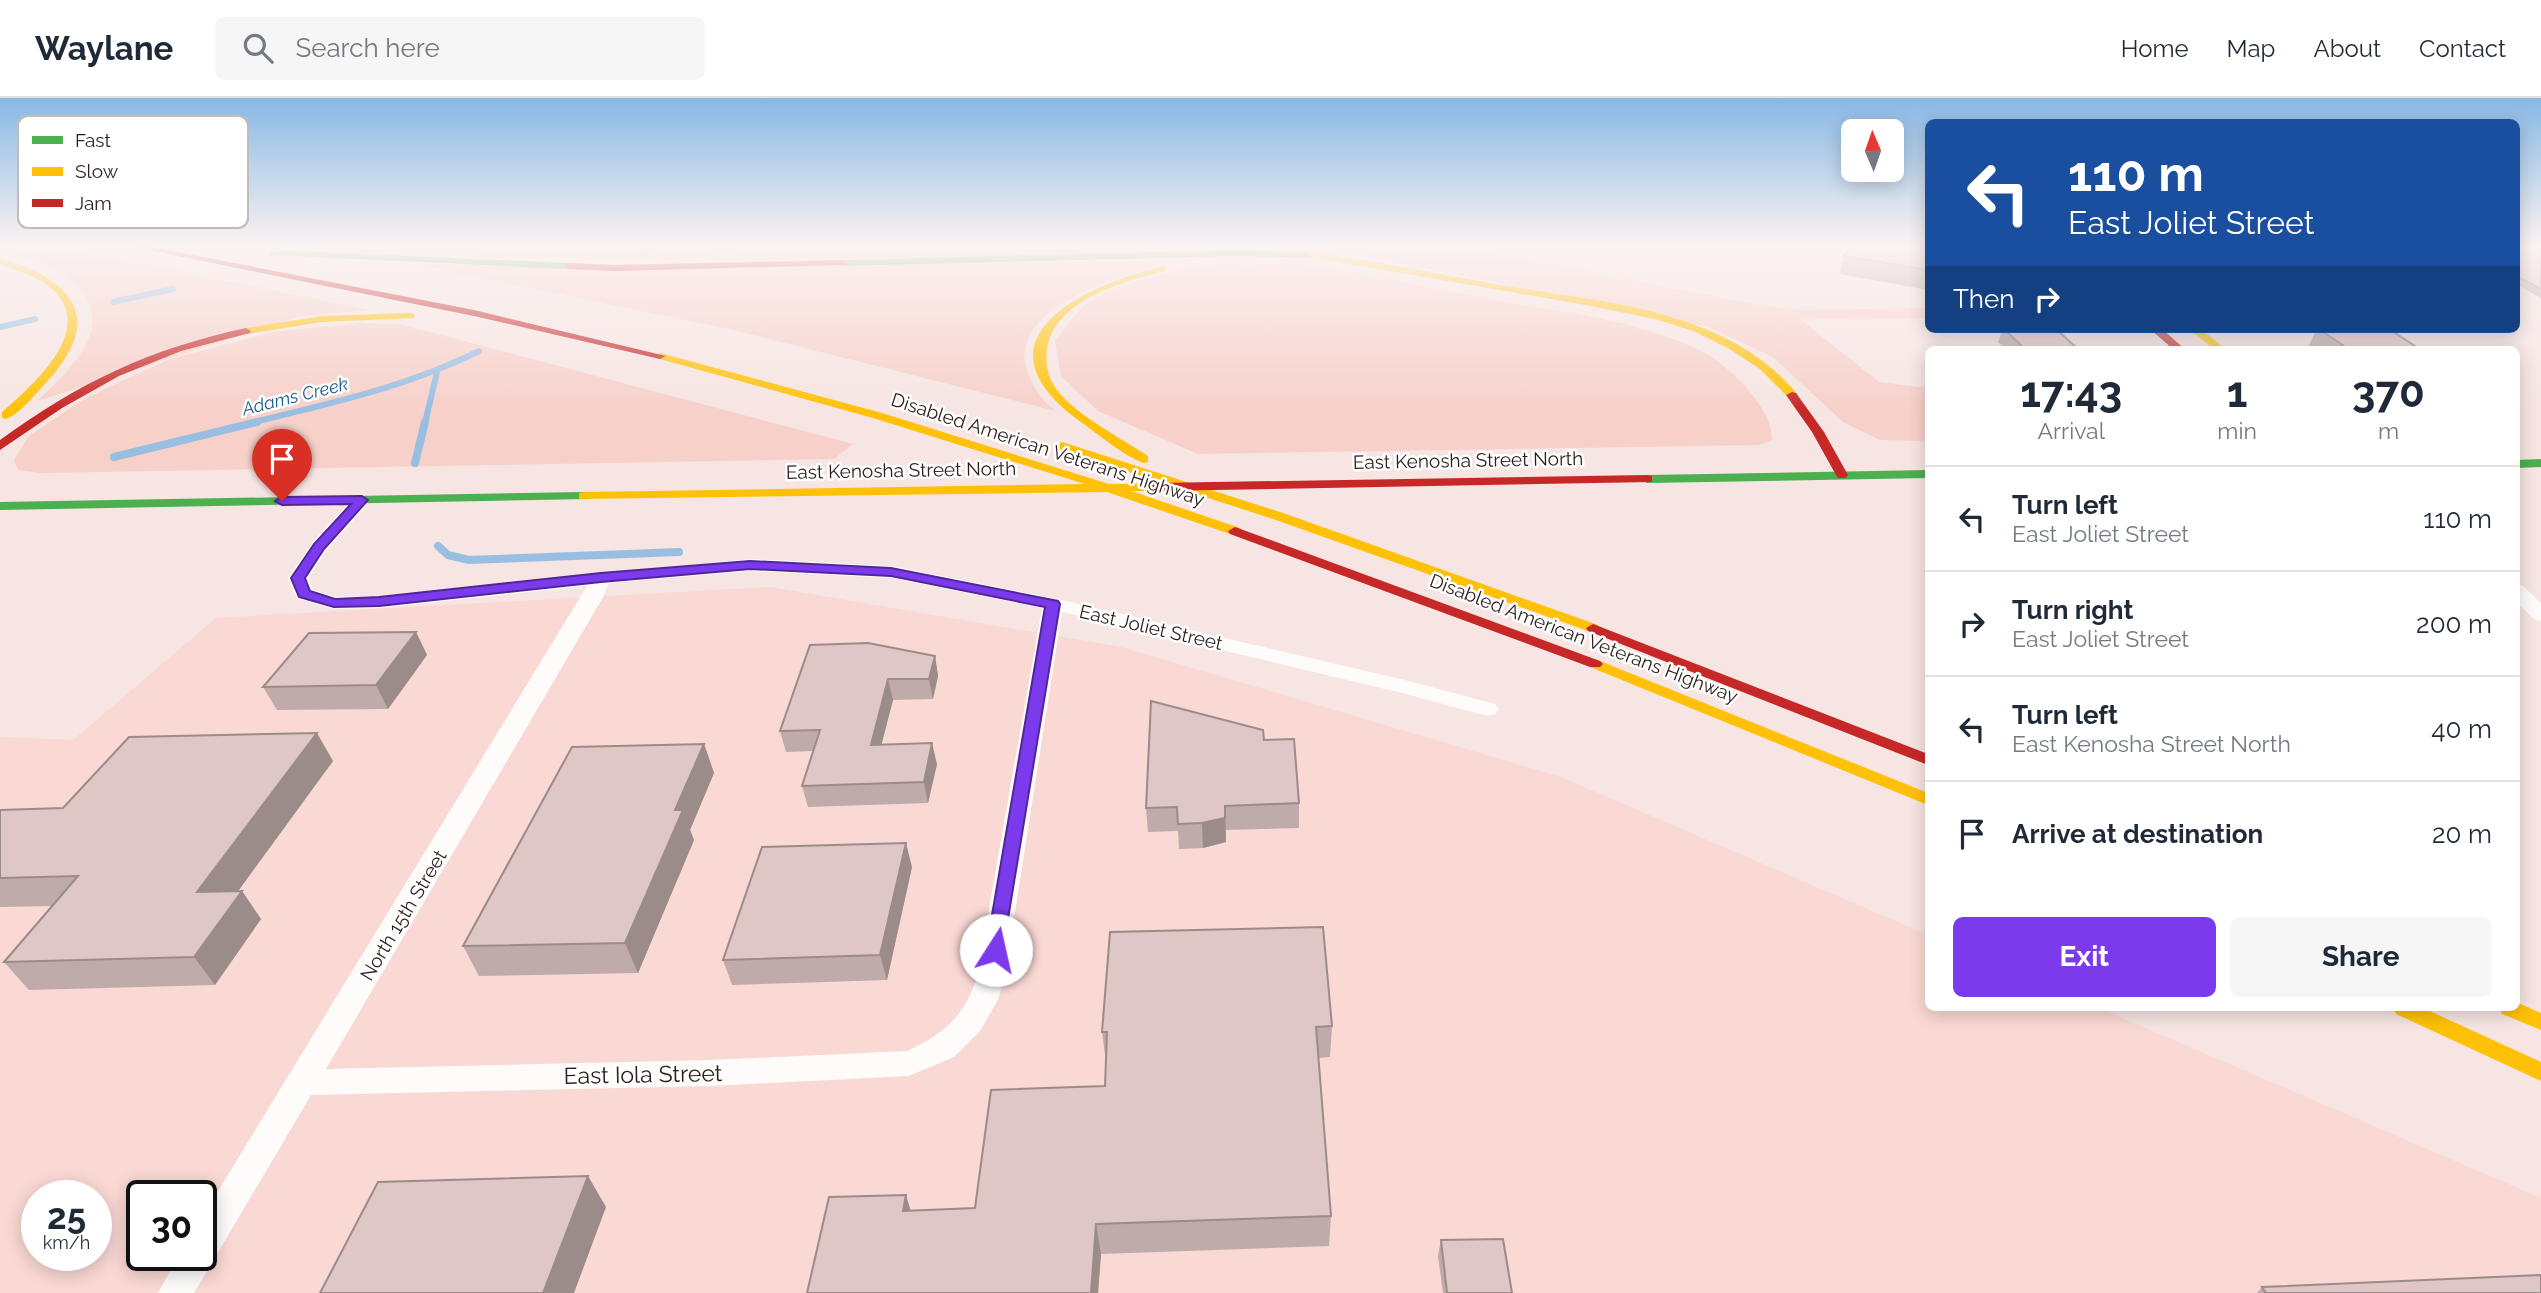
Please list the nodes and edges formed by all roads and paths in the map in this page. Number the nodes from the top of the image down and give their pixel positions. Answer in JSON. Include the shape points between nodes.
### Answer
{"nodes":[{"id":1,"x":68,"y":300,"type":"edge"},
{"id":2,"x":404,"y":300,"type":"edge"},
{"id":3,"x":1083,"y":300,"type":"edge"},
{"id":4,"x":1529,"y":300,"type":"edge"},
{"id":5,"x":1563,"y":300,"type":"edge"},
{"id":6,"x":496,"y":318,"type":"junction"},
{"id":7,"x":2160,"y":333,"type":"edge"},
{"id":8,"x":2199,"y":333,"type":"edge"},
{"id":9,"x":2176,"y":346,"type":"edge"},
{"id":10,"x":2217,"y":346,"type":"edge"},
{"id":11,"x":0,"y":420,"type":"edge"},
{"id":12,"x":1792,"y":423,"type":"dead end"},
{"id":13,"x":1051,"y":443,"type":"dead end"},
{"id":14,"x":0,"y":446,"type":"edge"},
{"id":15,"x":1807,"y":447,"type":"dead end"},
{"id":16,"x":2541,"y":463,"type":"edge"},
{"id":17,"x":2520,"y":464,"type":"edge"},
{"id":18,"x":1925,"y":474,"type":"edge"},
{"id":19,"x":1842,"y":475,"type":"junction"},
{"id":20,"x":1177,"y":483,"type":"junction"},
{"id":21,"x":362,"y":500,"type":"junction"},
{"id":22,"x":0,"y":506,"type":"edge"},
{"id":23,"x":601,"y":578,"type":"junction"},
{"id":24,"x":2520,"y":594,"type":"edge"},
{"id":25,"x":1053,"y":604,"type":"junction"},
{"id":26,"x":2520,"y":605,"type":"edge"},
{"id":27,"x":2541,"y":617,"type":"edge"},
{"id":28,"x":1487,"y":709,"type":"dead end"},
{"id":29,"x":1925,"y":759,"type":"edge"},
{"id":30,"x":1925,"y":798,"type":"edge"},
{"id":31,"x":2409,"y":1011,"type":"edge"},
{"id":32,"x":2516,"y":1011,"type":"edge"},
{"id":33,"x":2541,"y":1022,"type":"edge"},
{"id":34,"x":970,"y":1023,"type":"joint"},
{"id":35,"x":2541,"y":1072,"type":"edge"},
{"id":36,"x":303,"y":1082,"type":"junction"},
{"id":37,"x":217,"y":1224,"type":"edge"},
{"id":38,"x":188,"y":1271,"type":"edge"},
{"id":39,"x":175,"y":1293,"type":"edge"}],
"edges":[{"from":1,"to":11,"type":"main road","via":[[74,309],[68,345],[34,392]]},
{"from":2,"to":6,"type":"main road","name":"Disabled American Veterans Highway"},
{"from":3,"to":20,"type":"main road","via":[[1050,324],[1041,345],[1039,368],[1044,382],[1055,396]]},
{"from":4,"to":12,"type":"main road","via":[[1676,331],[1714,348],[1748,368],[1774,394]]},
{"from":5,"to":19,"type":"main road","via":[[1689,327],[1750,356],[1776,379],[1828,447]]},
{"from":6,"to":14,"type":"main road","via":[[348,317],[214,339],[155,357],[92,385]]},
{"from":6,"to":30,"type":"main road","name":"Disabled American Veterans Highway","via":[[817,399],[1153,503],[1431,601]]},
{"from":7,"to":9,"type":"main road"},
{"from":8,"to":10,"type":"main road"},
{"from":13,"to":20,"type":"main road","name":"Disabled American Veterans Highway"},
{"from":15,"to":19,"type":"main road"},
{"from":16,"to":17,"type":"main road"},
{"from":18,"to":19,"type":"main road","name":"East Kenosha Street North"},
{"from":19,"to":21,"type":"main road","name":"East Kenosha Street North"},
{"from":20,"to":29,"type":"main road","name":"Disabled American Veterans Highway","via":[[1478,586]]},
{"from":21,"to":22,"type":"main road","name":"East Kenosha Street North"},
{"from":21,"to":23,"type":"street","name":"East Joliet Street","via":[[305,564],[298,578],[304,594],[334,603],[379,602]]},
{"from":23,"to":25,"type":"street","name":"East Joliet Street","via":[[750,565],[817,567],[891,572]]},
{"from":23,"to":36,"type":"street","name":"North 15th Street"},
{"from":24,"to":27,"type":"street"},
{"from":25,"to":28,"type":"street","name":"East Joliet Street"},
{"from":25,"to":34,"type":"street","via":[[991,976]]},
{"from":26,"to":27,"type":"street"},
{"from":31,"to":35,"type":"main road"},
{"from":32,"to":33,"type":"main road"},
{"from":34,"to":36,"type":"street","name":"East Iola Street","via":[[943,1048],[909,1063],[883,1066]]},
{"from":36,"to":37,"type":"street","name":"North 15th Street"},
{"from":38,"to":39,"type":"street"}]}
